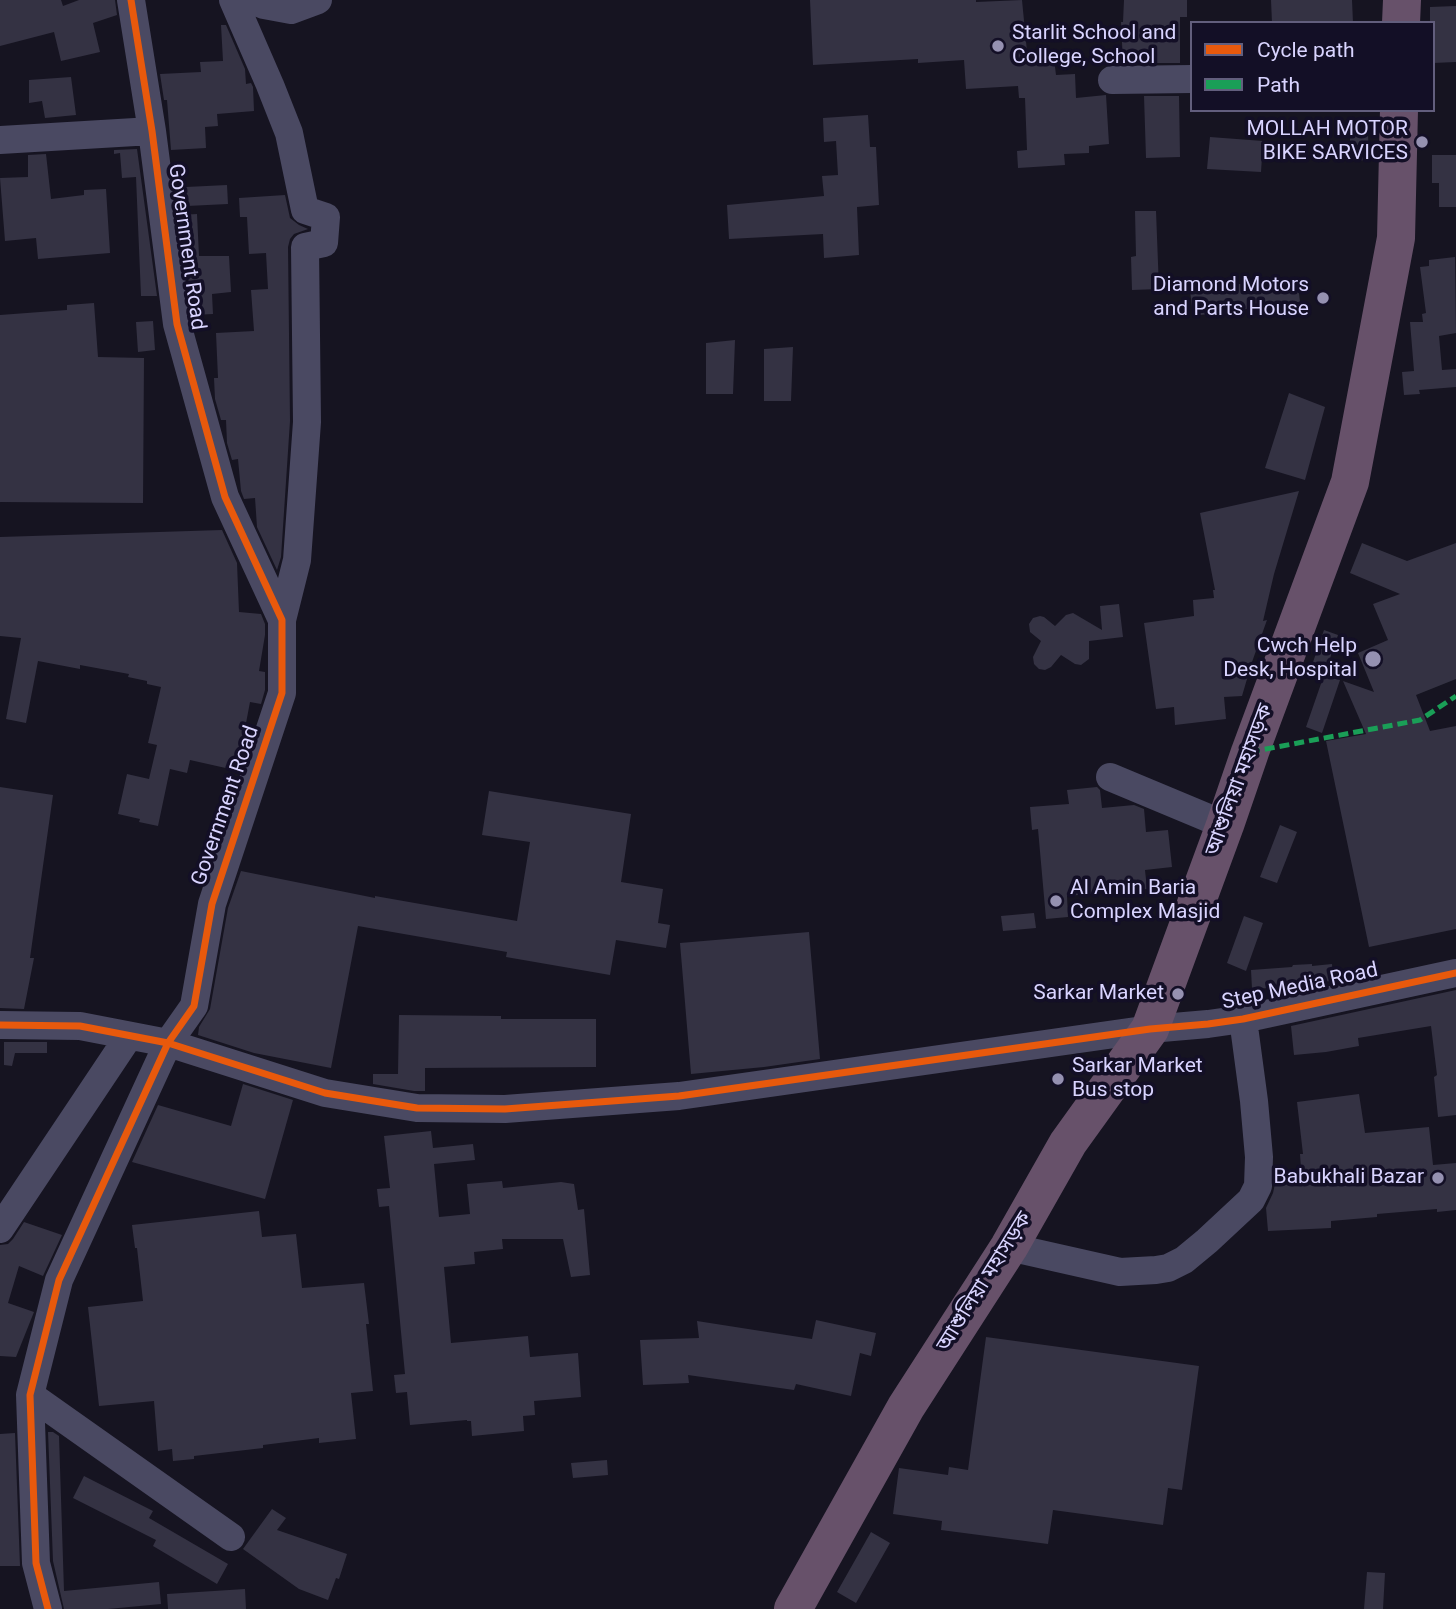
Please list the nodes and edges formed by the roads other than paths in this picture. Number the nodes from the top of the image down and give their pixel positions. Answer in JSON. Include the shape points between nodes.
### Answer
{"nodes":[{"id":1,"x":131,"y":0,"type":"edge"},
{"id":2,"x":233,"y":0,"type":"edge"},
{"id":3,"x":252,"y":0,"type":"edge"},
{"id":4,"x":318,"y":0,"type":"edge"},
{"id":5,"x":1402,"y":0,"type":"edge"},
{"id":6,"x":1401,"y":21,"type":"edge"},
{"id":7,"x":1190,"y":79,"type":"edge"},
{"id":8,"x":1112,"y":80,"type":"dead end"},
{"id":9,"x":1399,"y":112,"type":"edge"},
{"id":10,"x":152,"y":131,"type":"junction"},
{"id":11,"x":0,"y":140,"type":"edge"},
{"id":12,"x":282,"y":620,"type":"junction"},
{"id":13,"x":1110,"y":776,"type":"dead end"},
{"id":14,"x":1225,"y":825,"type":"junction"},
{"id":15,"x":1456,"y":972,"type":"edge"},
{"id":16,"x":1243,"y":1018,"type":"junction"},
{"id":17,"x":0,"y":1025,"type":"edge"},
{"id":18,"x":1150,"y":1029,"type":"junction"},
{"id":19,"x":129,"y":1036,"type":"junction"},
{"id":20,"x":168,"y":1043,"type":"junction"},
{"id":21,"x":0,"y":1229,"type":"edge"},
{"id":22,"x":1009,"y":1247,"type":"junction"},
{"id":23,"x":30,"y":1395,"type":"junction"},
{"id":24,"x":230,"y":1537,"type":"dead end"},
{"id":25,"x":48,"y":1609,"type":"edge"},
{"id":26,"x":793,"y":1609,"type":"edge"}],
"edges":[{"from":1,"to":10,"type":"street","name":"Government Road"},
{"from":2,"to":12,"type":"street","via":[[289,133],[305,210],[326,217],[324,243],[305,247],[307,422],[297,559]]},
{"from":3,"to":4,"type":"street","via":[[291,10]]},
{"from":5,"to":6,"type":"highway"},
{"from":7,"to":8,"type":"street"},
{"from":9,"to":14,"type":"highway","name":"আশুলিয়া মহাসড়ক","via":[[1396,238],[1350,482]]},
{"from":10,"to":11,"type":"street"},
{"from":10,"to":12,"type":"street","name":"Government Road","via":[[177,324],[225,496]]},
{"from":12,"to":20,"type":"street","name":"Government Road","via":[[282,693],[212,904],[194,1006]]},
{"from":13,"to":14,"type":"street"},
{"from":14,"to":18,"type":"highway","name":"আশুলিয়া মহাসড়ক"},
{"from":15,"to":16,"type":"street","name":"Step Media Road"},
{"from":16,"to":18,"type":"street","name":"Step Media Road"},
{"from":16,"to":22,"type":"street","via":[[1259,1157],[1258,1186],[1251,1200],[1184,1260],[1168,1268],[1120,1272]]},
{"from":17,"to":19,"type":"street","name":"Step Media Road","via":[[80,1026]]},
{"from":18,"to":20,"type":"street","name":"Step Media Road","via":[[679,1096],[505,1109],[417,1108],[325,1093]]},
{"from":18,"to":22,"type":"highway","name":"আশুলিয়া মহাসড়ক","via":[[1068,1143]]},
{"from":19,"to":20,"type":"street","name":"Step Media Road"},
{"from":19,"to":21,"type":"street"},
{"from":20,"to":23,"type":"street","name":"Government Road","via":[[59,1280]]},
{"from":22,"to":26,"type":"highway","name":"আশুলিয়া মহাসড়ক","via":[[905,1407]]},
{"from":23,"to":24,"type":"street"},
{"from":23,"to":25,"type":"street","name":"Government Road","via":[[36,1563]]}]}
